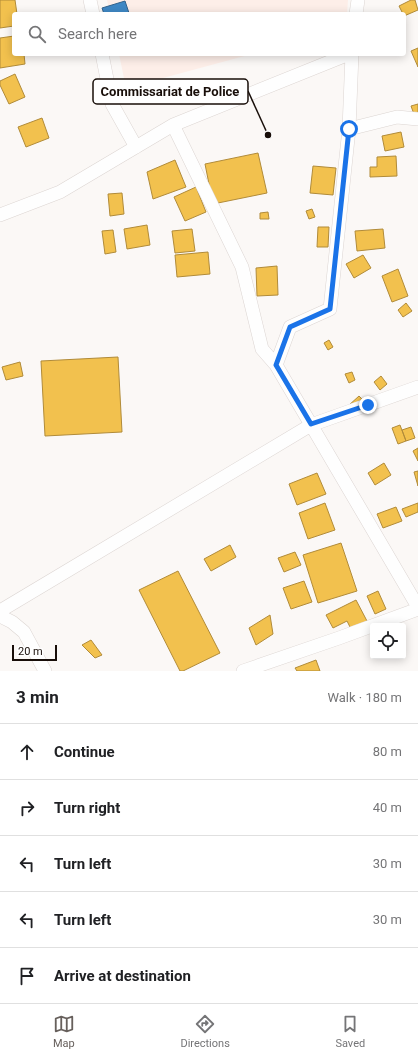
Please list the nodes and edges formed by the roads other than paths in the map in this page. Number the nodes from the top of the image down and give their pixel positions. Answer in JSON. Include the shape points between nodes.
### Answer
{"nodes":[{"id":1,"x":90,"y":0,"type":"edge"},
{"id":2,"x":358,"y":0,"type":"edge"},
{"id":3,"x":93,"y":12,"type":"edge"},
{"id":4,"x":356,"y":12,"type":"edge"},
{"id":5,"x":102,"y":56,"type":"edge"},
{"id":6,"x":344,"y":56,"type":"edge"},
{"id":7,"x":352,"y":56,"type":"edge"},
{"id":8,"x":418,"y":119,"type":"edge"},
{"id":9,"x":173,"y":125,"type":"junction"},
{"id":10,"x":349,"y":129,"type":"junction"},
{"id":11,"x":136,"y":147,"type":"junction"},
{"id":12,"x":0,"y":215,"type":"edge"},
{"id":13,"x":276,"y":365,"type":"junction"},
{"id":14,"x":418,"y":387,"type":"edge"},
{"id":15,"x":311,"y":424,"type":"junction"},
{"id":16,"x":418,"y":608,"type":"edge"},
{"id":17,"x":0,"y":611,"type":"edge"},
{"id":18,"x":0,"y":616,"type":"edge"},
{"id":19,"x":45,"y":671,"type":"edge"},
{"id":20,"x":243,"y":671,"type":"edge"}],
"edges":[{"from":1,"to":3,"type":"street"},
{"from":2,"to":4,"type":"street"},
{"from":5,"to":11,"type":"street","via":[[112,104]]},
{"from":6,"to":9,"type":"street"},
{"from":7,"to":10,"type":"street"},
{"from":8,"to":10,"type":"street","via":[[397,117]]},
{"from":9,"to":11,"type":"street"},
{"from":9,"to":13,"type":"street","via":[[242,268],[262,349]]},
{"from":10,"to":13,"type":"street","via":[[330,309],[290,327]]},
{"from":11,"to":12,"type":"street","via":[[60,192]]},
{"from":13,"to":15,"type":"street"},
{"from":14,"to":15,"type":"street"},
{"from":15,"to":16,"type":"street"},
{"from":15,"to":17,"type":"street"},
{"from":16,"to":20,"type":"street"},
{"from":18,"to":19,"type":"street","via":[[24,632]]}]}
